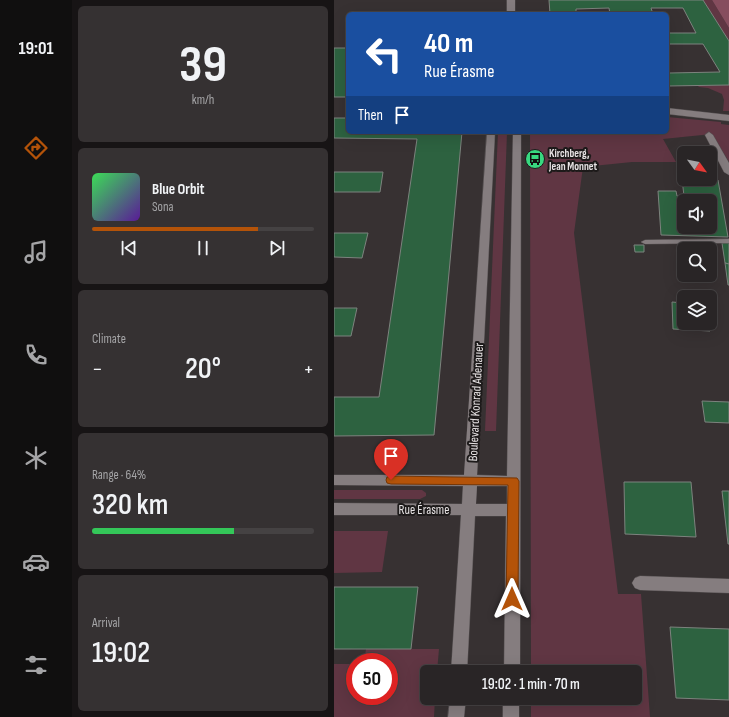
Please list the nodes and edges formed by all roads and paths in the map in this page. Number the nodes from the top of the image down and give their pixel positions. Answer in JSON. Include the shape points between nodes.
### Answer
{"nodes":[{"id":1,"x":511,"y":0,"type":"edge"},
{"id":2,"x":511,"y":12,"type":"edge"},
{"id":3,"x":669,"y":111,"type":"edge"},
{"id":4,"x":725,"y":118,"type":"edge"},
{"id":5,"x":491,"y":134,"type":"edge"},
{"id":6,"x":517,"y":134,"type":"edge"},
{"id":7,"x":709,"y":135,"type":"dead end"},
{"id":8,"x":729,"y":172,"type":"edge"},
{"id":9,"x":729,"y":241,"type":"edge"},
{"id":10,"x":645,"y":242,"type":"dead end"},
{"id":11,"x":334,"y":480,"type":"edge"},
{"id":12,"x":470,"y":481,"type":"junction"},
{"id":13,"x":514,"y":481,"type":"junction"},
{"id":14,"x":334,"y":509,"type":"edge"},
{"id":15,"x":469,"y":510,"type":"junction"},
{"id":16,"x":513,"y":510,"type":"junction"},
{"id":17,"x":640,"y":582,"type":"dead end"},
{"id":18,"x":729,"y":586,"type":"edge"},
{"id":19,"x":459,"y":665,"type":"edge"},
{"id":20,"x":512,"y":665,"type":"edge"},
{"id":21,"x":457,"y":705,"type":"edge"},
{"id":22,"x":511,"y":705,"type":"edge"},
{"id":23,"x":456,"y":717,"type":"edge"},
{"id":24,"x":511,"y":717,"type":"edge"}],
"edges":[{"from":1,"to":2,"type":"main road"},
{"from":3,"to":4,"type":"main road"},
{"from":5,"to":12,"type":"main road","name":"Boulevard Konrad Adenauer"},
{"from":6,"to":13,"type":"main road"},
{"from":7,"to":8,"type":"main road"},
{"from":9,"to":10,"type":"lane"},
{"from":11,"to":12,"type":"main road"},
{"from":12,"to":13,"type":"main road"},
{"from":12,"to":15,"type":"main road","name":"Boulevard Konrad Adenauer"},
{"from":13,"to":16,"type":"main road"},
{"from":14,"to":15,"type":"main road","name":"Rue Érasme"},
{"from":15,"to":16,"type":"main road","name":"Rue Érasme"},
{"from":15,"to":19,"type":"main road","name":"Boulevard Konrad Adenauer"},
{"from":16,"to":20,"type":"main road"},
{"from":17,"to":18,"type":"main road"},
{"from":21,"to":23,"type":"main road"},
{"from":22,"to":24,"type":"main road"}]}
